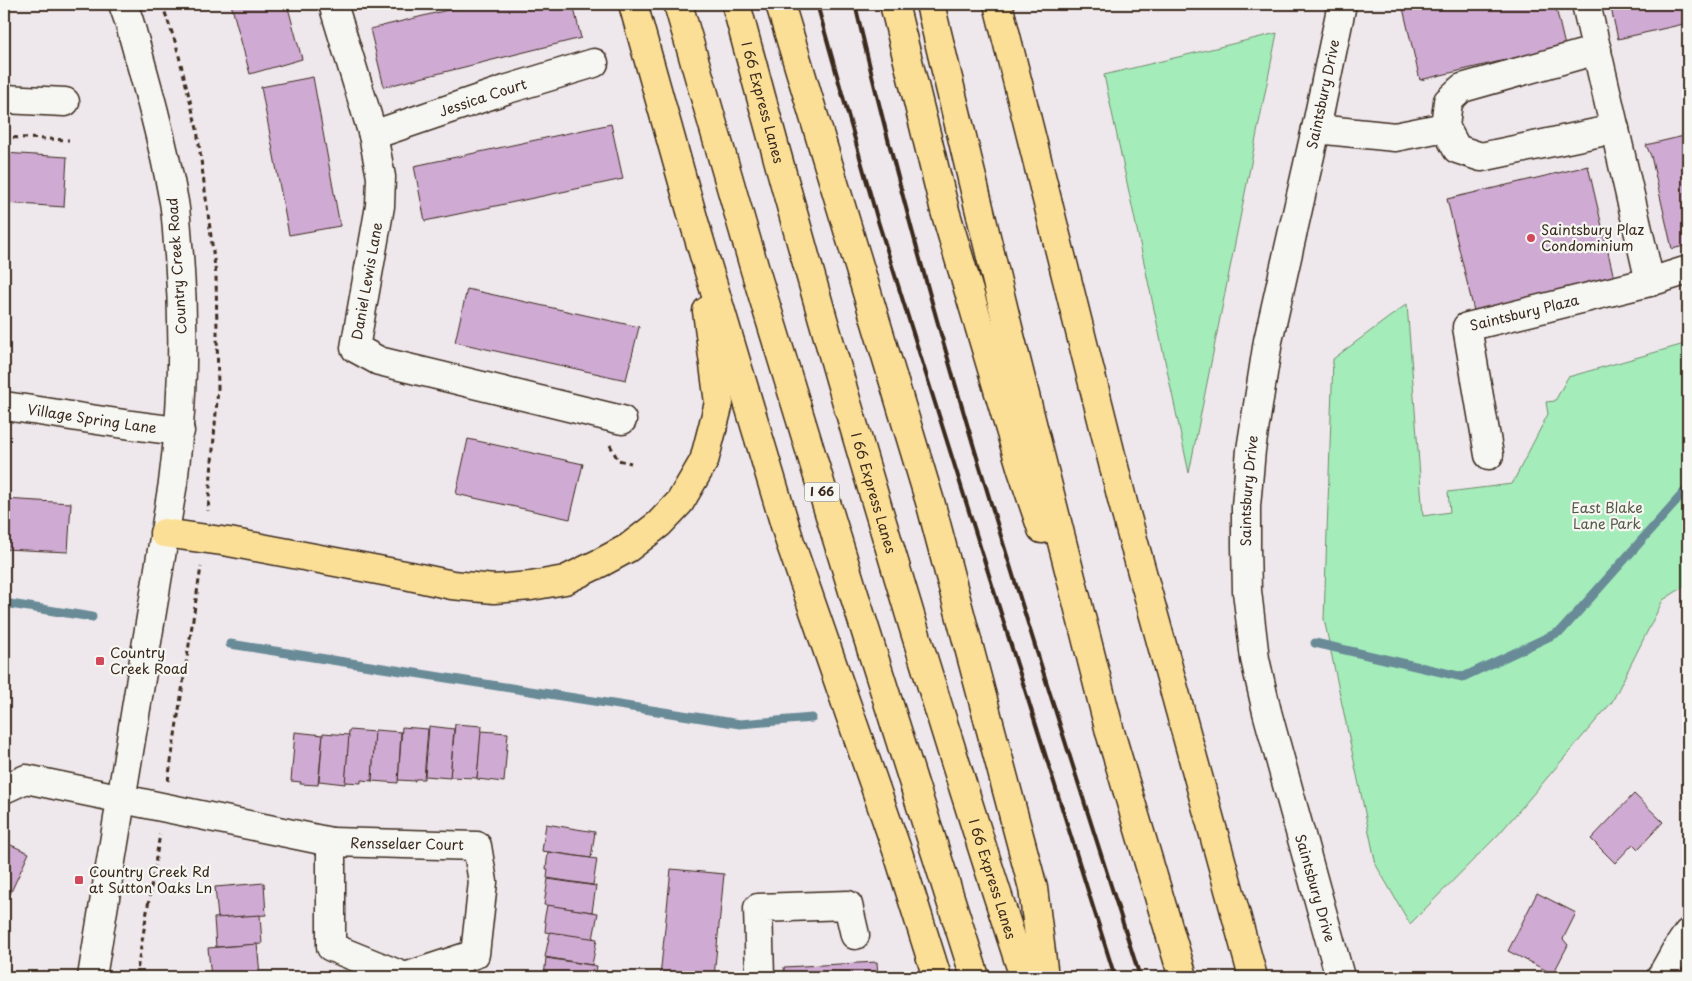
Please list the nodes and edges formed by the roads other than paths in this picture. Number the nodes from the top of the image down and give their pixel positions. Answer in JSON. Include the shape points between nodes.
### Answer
{"nodes":[{"id":1,"x":123,"y":4,"type":"edge"},
{"id":2,"x":333,"y":4,"type":"edge"},
{"id":3,"x":633,"y":4,"type":"edge"},
{"id":4,"x":678,"y":4,"type":"edge"},
{"id":5,"x":736,"y":4,"type":"edge"},
{"id":6,"x":780,"y":4,"type":"edge"},
{"id":7,"x":894,"y":4,"type":"edge"},
{"id":8,"x":930,"y":4,"type":"edge"},
{"id":9,"x":998,"y":4,"type":"edge"},
{"id":10,"x":1342,"y":4,"type":"edge"},
{"id":11,"x":1586,"y":4,"type":"edge"},
{"id":12,"x":1597,"y":50,"type":"junction"},
{"id":13,"x":594,"y":63,"type":"dead end"},
{"id":14,"x":4,"y":99,"type":"edge"},
{"id":15,"x":66,"y":102,"type":"dead end"},
{"id":16,"x":1445,"y":127,"type":"junction"},
{"id":17,"x":1316,"y":129,"type":"junction"},
{"id":18,"x":1615,"y":129,"type":"junction"},
{"id":19,"x":373,"y":135,"type":"junction"},
{"id":20,"x":695,"y":225,"type":"junction"},
{"id":21,"x":1688,"y":270,"type":"edge"},
{"id":22,"x":1650,"y":282,"type":"junction"},
{"id":23,"x":4,"y":406,"type":"edge"},
{"id":24,"x":622,"y":420,"type":"dead end"},
{"id":25,"x":180,"y":431,"type":"junction"},
{"id":26,"x":1489,"y":455,"type":"dead end"},
{"id":27,"x":164,"y":533,"type":"junction"},
{"id":28,"x":1110,"y":732,"type":"junction"},
{"id":29,"x":4,"y":788,"type":"edge"},
{"id":30,"x":122,"y":800,"type":"junction"},
{"id":31,"x":331,"y":842,"type":"junction"},
{"id":32,"x":1688,"y":933,"type":"edge"},
{"id":33,"x":855,"y":935,"type":"dead end"},
{"id":34,"x":92,"y":977,"type":"edge"},
{"id":35,"x":760,"y":977,"type":"edge"},
{"id":36,"x":937,"y":977,"type":"edge"},
{"id":37,"x":975,"y":977,"type":"edge"},
{"id":38,"x":1024,"y":977,"type":"edge"},
{"id":39,"x":1044,"y":977,"type":"edge"},
{"id":40,"x":1182,"y":977,"type":"edge"},
{"id":41,"x":1254,"y":977,"type":"edge"},
{"id":42,"x":1340,"y":977,"type":"edge"},
{"id":43,"x":1661,"y":977,"type":"edge"}],
"edges":[{"from":1,"to":25,"type":"street","name":"Country Creek Road","via":[[163,148],[174,204],[183,345]]},
{"from":2,"to":19,"type":"street","name":"Daniel Lewis Lane"},
{"from":3,"to":20,"type":"highway"},
{"from":4,"to":37,"type":"highway","number":"I 66","via":[[783,364]]},
{"from":5,"to":38,"type":"highway","name":"I 66 Express Lanes","via":[[875,502]]},
{"from":6,"to":39,"type":"highway","via":[[933,515],[1033,888]]},
{"from":7,"to":28,"type":"highway","via":[[944,211],[1022,470]]},
{"from":8,"to":28,"type":"highway"},
{"from":9,"to":41,"type":"highway","via":[[1123,504]]},
{"from":10,"to":17,"type":"street","name":"Saintsbury Drive"},
{"from":11,"to":12,"type":"street"},
{"from":12,"to":16,"type":"street","via":[[1462,88],[1448,101]]},
{"from":12,"to":18,"type":"street"},
{"from":13,"to":19,"type":"street","name":"Jessica Court"},
{"from":14,"to":15,"type":"street"},
{"from":16,"to":17,"type":"street","via":[[1395,137]]},
{"from":16,"to":18,"type":"street","via":[[1457,149],[1481,157]]},
{"from":17,"to":42,"type":"street","name":"Saintsbury Drive","via":[[1268,341],[1256,409],[1246,506],[1246,547],[1250,627],[1266,712]]},
{"from":18,"to":22,"type":"street"},
{"from":19,"to":24,"type":"street","name":"Daniel Lewis Lane","via":[[381,176],[380,206],[355,348],[379,361]]},
{"from":20,"to":27,"type":"highway","via":[[719,403],[704,461],[680,502],[659,524],[628,548],[565,580],[494,589],[452,585],[229,542]]},
{"from":20,"to":36,"type":"highway","via":[[790,542],[898,853]]},
{"from":21,"to":22,"type":"street","name":"Saintsbury Plaza"},
{"from":22,"to":26,"type":"street","name":"Saintsbury Plaza","via":[[1466,326]]},
{"from":23,"to":25,"type":"street","name":"Village Spring Lane"},
{"from":25,"to":27,"type":"street","name":"Country Creek Road"},
{"from":27,"to":30,"type":"street","name":"Country Creek Road"},
{"from":28,"to":40,"type":"highway"},
{"from":29,"to":30,"type":"street","name":"Rensselaer Court","via":[[26,779]]},
{"from":30,"to":31,"type":"street","name":"Rensselaer Court"},
{"from":30,"to":34,"type":"street","name":"Country Creek Road"},
{"from":31,"to":31,"type":"street","name":"Rensselaer Court","via":[[331,947],[405,977],[474,954],[483,882],[477,846]]},
{"from":32,"to":43,"type":"street"},
{"from":33,"to":35,"type":"street","via":[[848,905],[758,908]]}]}
